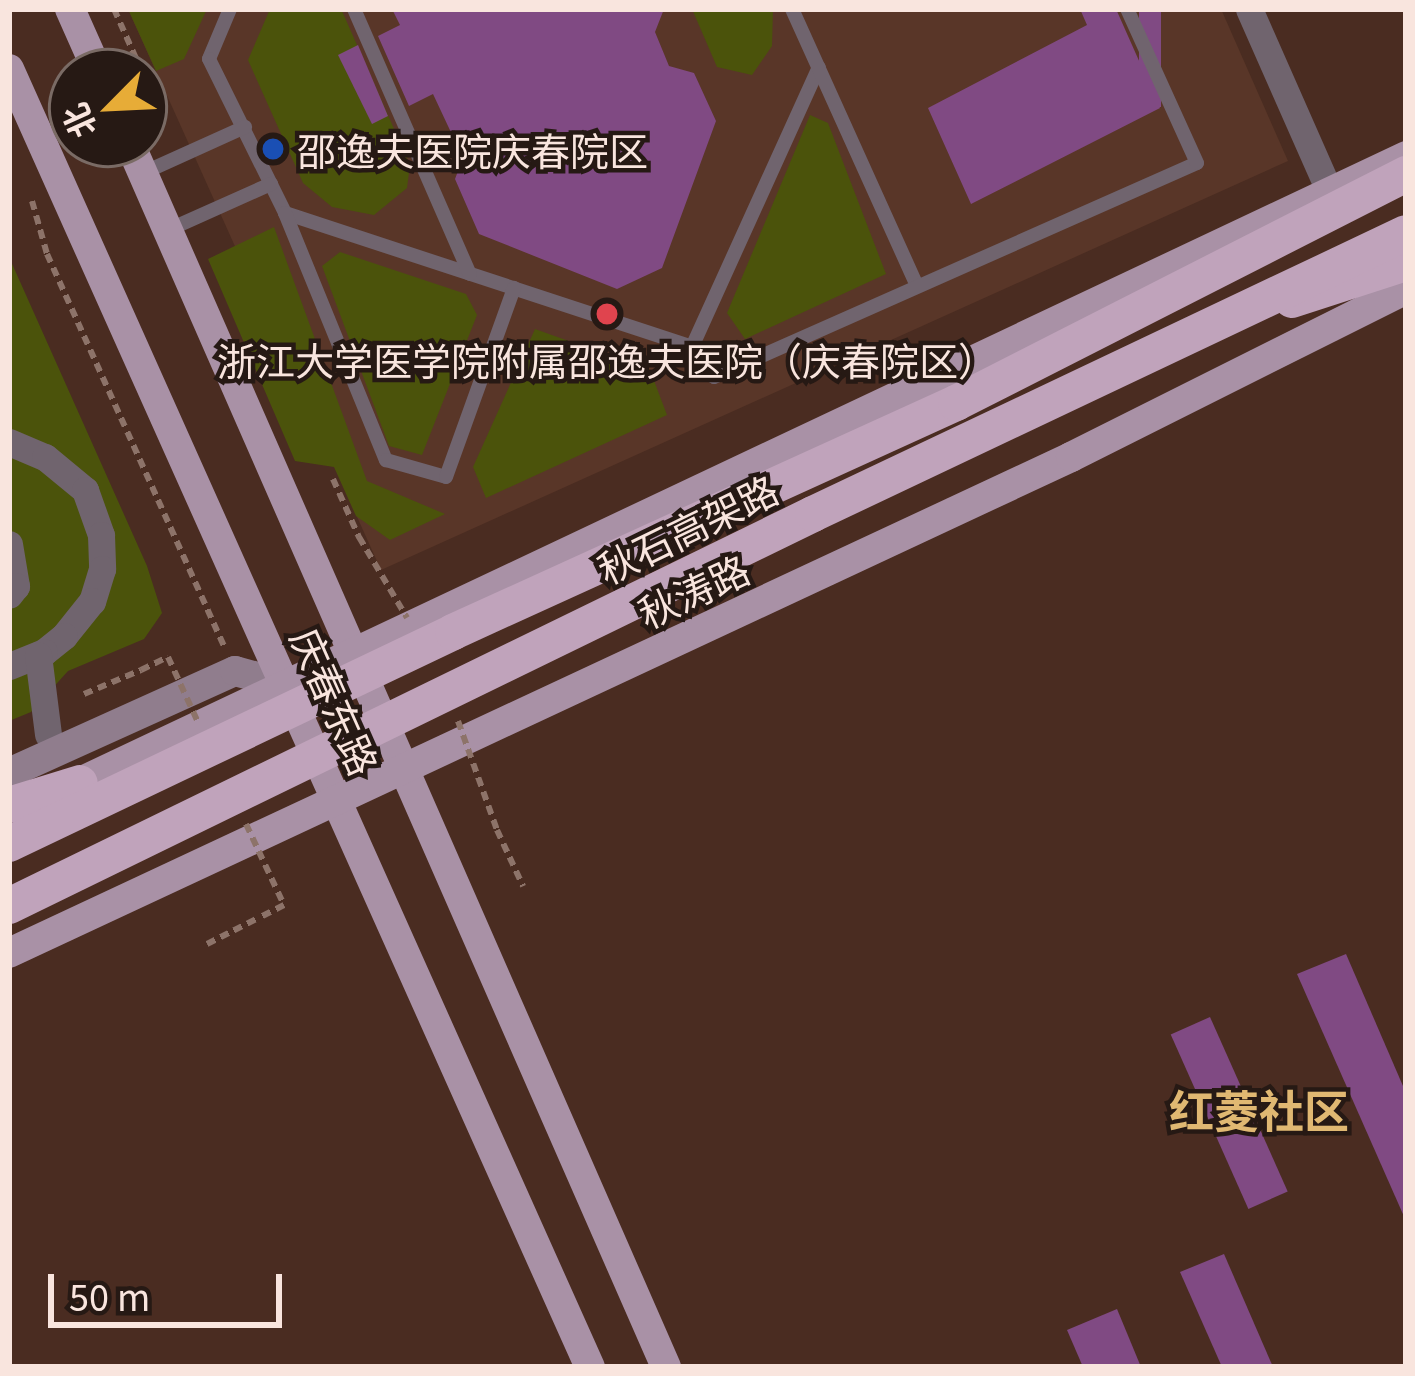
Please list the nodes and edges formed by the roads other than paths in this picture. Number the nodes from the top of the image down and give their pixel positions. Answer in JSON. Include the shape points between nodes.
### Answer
{"nodes":[{"id":1,"x":70,"y":9,"type":"edge"},
{"id":2,"x":230,"y":9,"type":"edge"},
{"id":3,"x":354,"y":9,"type":"edge"},
{"id":4,"x":792,"y":9,"type":"edge"},
{"id":5,"x":1127,"y":9,"type":"edge"},
{"id":6,"x":1249,"y":9,"type":"edge"},
{"id":7,"x":87,"y":48,"type":"edge"},
{"id":8,"x":819,"y":68,"type":"junction"},
{"id":9,"x":9,"y":69,"type":"edge"},
{"id":10,"x":245,"y":127,"type":"junction"},
{"id":11,"x":1406,"y":156,"type":"edge"},
{"id":12,"x":141,"y":168,"type":"edge"},
{"id":13,"x":143,"y":173,"type":"junction"},
{"id":14,"x":1406,"y":174,"type":"edge"},
{"id":15,"x":271,"y":184,"type":"junction"},
{"id":16,"x":1330,"y":193,"type":"junction"},
{"id":17,"x":285,"y":213,"type":"junction"},
{"id":18,"x":167,"y":230,"type":"junction"},
{"id":19,"x":1406,"y":233,"type":"edge"},
{"id":20,"x":1406,"y":263,"type":"edge"},
{"id":21,"x":470,"y":274,"type":"junction"},
{"id":22,"x":916,"y":286,"type":"junction"},
{"id":23,"x":514,"y":288,"type":"junction"},
{"id":24,"x":1406,"y":289,"type":"edge"},
{"id":25,"x":1215,"y":325,"type":"junction"},
{"id":26,"x":692,"y":347,"type":"junction"},
{"id":27,"x":9,"y":442,"type":"edge"},
{"id":28,"x":9,"y":544,"type":"edge"},
{"id":29,"x":9,"y":595,"type":"edge"},
{"id":30,"x":356,"y":653,"type":"junction"},
{"id":31,"x":38,"y":655,"type":"junction"},
{"id":32,"x":9,"y":666,"type":"edge"},
{"id":33,"x":286,"y":686,"type":"junction"},
{"id":34,"x":48,"y":734,"type":"dead end"},
{"id":35,"x":406,"y":768,"type":"junction"},
{"id":36,"x":9,"y":773,"type":"edge"},
{"id":37,"x":80,"y":783,"type":"joint"},
{"id":38,"x":337,"y":796,"type":"junction"},
{"id":39,"x":9,"y":809,"type":"edge"},
{"id":40,"x":9,"y":844,"type":"edge"},
{"id":41,"x":9,"y":906,"type":"edge"},
{"id":42,"x":9,"y":953,"type":"edge"},
{"id":43,"x":590,"y":1367,"type":"edge"},
{"id":44,"x":666,"y":1367,"type":"edge"}],
"edges":[{"from":1,"to":7,"type":"main road"},
{"from":2,"to":10,"type":"lane","via":[[209,58]]},
{"from":3,"to":21,"type":"lane"},
{"from":4,"to":8,"type":"lane"},
{"from":5,"to":22,"type":"lane","via":[[1197,163]]},
{"from":6,"to":16,"type":"street"},
{"from":8,"to":22,"type":"lane"},
{"from":8,"to":26,"type":"lane"},
{"from":9,"to":33,"type":"main road","name":"庆春东路"},
{"from":10,"to":13,"type":"lane"},
{"from":10,"to":15,"type":"lane"},
{"from":11,"to":16,"type":"main road"},
{"from":12,"to":13,"type":"main road","name":"庆春东路"},
{"from":13,"to":18,"type":"main road","name":"庆春东路"},
{"from":14,"to":40,"type":"highway","name":"秋石高架路","bridge":true,"via":[[956,404]]},
{"from":15,"to":17,"type":"lane"},
{"from":15,"to":18,"type":"lane"},
{"from":16,"to":30,"type":"main road"},
{"from":17,"to":21,"type":"lane"},
{"from":17,"to":23,"type":"lane","via":[[386,460],[446,477]]},
{"from":18,"to":30,"type":"main road","name":"庆春东路"},
{"from":19,"to":25,"type":"highway","name":"秋石高架路","bridge":true},
{"from":20,"to":25,"type":"highway","bridge":true},
{"from":21,"to":23,"type":"lane"},
{"from":22,"to":26,"type":"lane","via":[[714,376]]},
{"from":23,"to":26,"type":"lane"},
{"from":24,"to":35,"type":"main road","name":"秋涛路","via":[[1071,457]]},
{"from":25,"to":41,"type":"highway","name":"秋石高架路","bridge":true},
{"from":27,"to":31,"type":"street","via":[[45,457],[85,490],[101,535],[92,601]]},
{"from":28,"to":29,"type":"street","via":[[16,586]]},
{"from":30,"to":33,"type":"main road"},
{"from":30,"to":35,"type":"main road","name":"庆春东路"},
{"from":31,"to":32,"type":"street"},
{"from":31,"to":34,"type":"street"},
{"from":33,"to":36,"type":"main road","via":[[235,671]]},
{"from":33,"to":37,"type":"main road"},
{"from":33,"to":38,"type":"main road","name":"庆春东路"},
{"from":35,"to":38,"type":"main road","name":"秋涛路"},
{"from":35,"to":44,"type":"main road","name":"庆春东路"},
{"from":37,"to":39,"type":"highway"},
{"from":38,"to":42,"type":"main road","name":"秋涛路"},
{"from":38,"to":43,"type":"main road","name":"庆春东路"}]}
